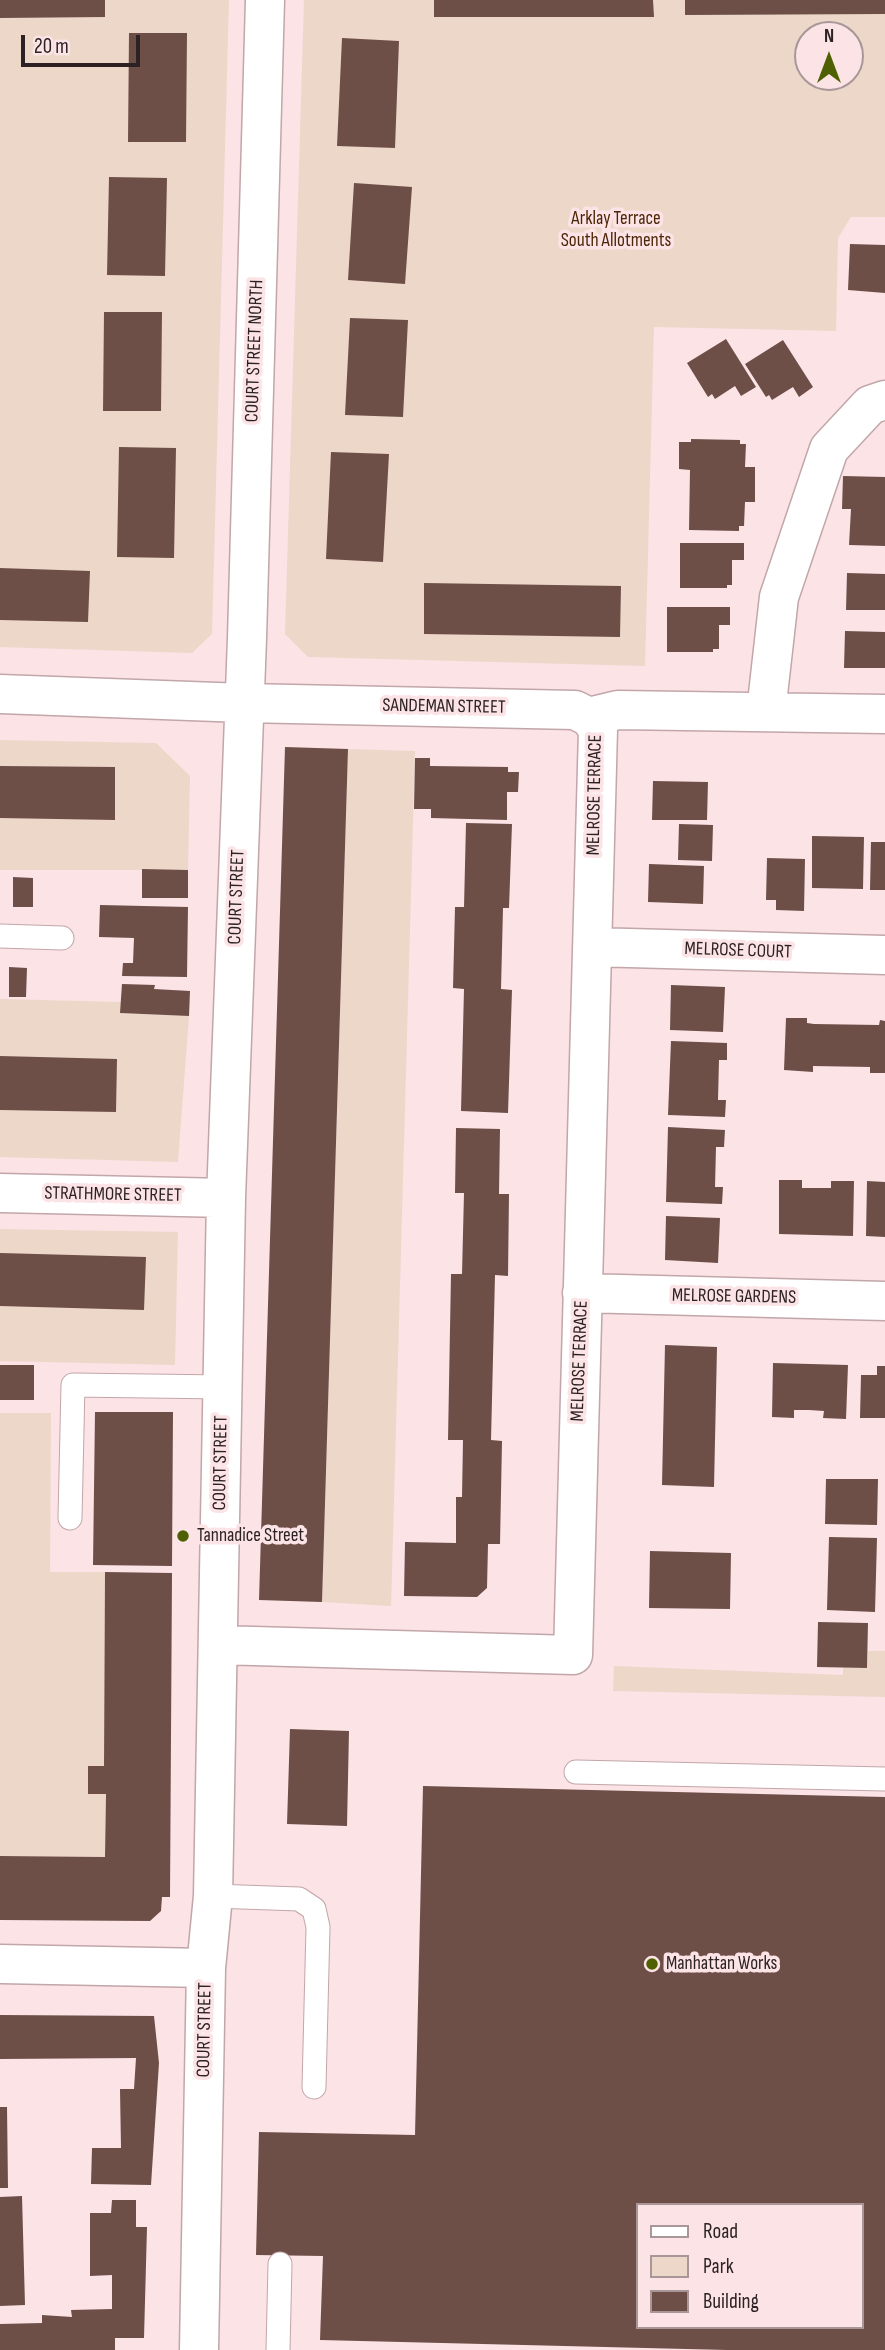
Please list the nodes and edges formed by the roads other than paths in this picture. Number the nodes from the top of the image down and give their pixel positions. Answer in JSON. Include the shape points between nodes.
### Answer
{"nodes":[{"id":1,"x":265,"y":0,"type":"edge"},
{"id":2,"x":885,"y":400,"type":"edge"},
{"id":3,"x":0,"y":694,"type":"edge"},
{"id":4,"x":244,"y":703,"type":"junction"},
{"id":5,"x":766,"y":712,"type":"junction"},
{"id":6,"x":885,"y":714,"type":"edge"},
{"id":7,"x":589,"y":717,"type":"junction"},
{"id":8,"x":0,"y":936,"type":"edge"},
{"id":9,"x":62,"y":938,"type":"dead end"},
{"id":10,"x":592,"y":947,"type":"junction"},
{"id":11,"x":885,"y":955,"type":"edge"},
{"id":12,"x":0,"y":1193,"type":"edge"},
{"id":13,"x":226,"y":1198,"type":"junction"},
{"id":14,"x":582,"y":1293,"type":"junction"},
{"id":15,"x":885,"y":1301,"type":"edge"},
{"id":16,"x":223,"y":1387,"type":"junction"},
{"id":17,"x":70,"y":1518,"type":"dead end"},
{"id":18,"x":218,"y":1645,"type":"junction"},
{"id":19,"x":576,"y":1772,"type":"dead end"},
{"id":20,"x":885,"y":1779,"type":"edge"},
{"id":21,"x":213,"y":1896,"type":"junction"},
{"id":22,"x":0,"y":1964,"type":"edge"},
{"id":23,"x":206,"y":1968,"type":"junction"},
{"id":24,"x":314,"y":2087,"type":"dead end"},
{"id":25,"x":280,"y":2264,"type":"dead end"},
{"id":26,"x":199,"y":2350,"type":"edge"},
{"id":27,"x":278,"y":2350,"type":"edge"}],
"edges":[{"from":1,"to":4,"type":"street","name":"COURT STREET NORTH"},
{"from":2,"to":5,"type":"street","via":[[870,405],[829,449],[779,597]]},
{"from":3,"to":4,"type":"street","name":"SANDEMAN STREET"},
{"from":4,"to":7,"type":"street","name":"SANDEMAN STREET","via":[[575,710]]},
{"from":4,"to":13,"type":"street","name":"COURT STREET"},
{"from":5,"to":6,"type":"street","name":"SANDEMAN STREET"},
{"from":5,"to":7,"type":"street","name":"SANDEMAN STREET","via":[[618,710]]},
{"from":7,"to":10,"type":"street","name":"MELROSE TERRACE","via":[[598,729]]},
{"from":8,"to":9,"type":"lane"},
{"from":10,"to":11,"type":"street","name":"MELROSE COURT"},
{"from":10,"to":14,"type":"street","name":"MELROSE TERRACE"},
{"from":12,"to":13,"type":"street","name":"STRATHMORE STREET"},
{"from":13,"to":16,"type":"street","name":"COURT STREET"},
{"from":14,"to":15,"type":"street","name":"MELROSE GARDENS"},
{"from":14,"to":18,"type":"street","name":"MELROSE TERRACE","via":[[573,1655]]},
{"from":16,"to":17,"type":"lane","via":[[73,1385]]},
{"from":16,"to":18,"type":"street","name":"COURT STREET"},
{"from":18,"to":21,"type":"street","name":"COURT STREET"},
{"from":19,"to":20,"type":"lane"},
{"from":21,"to":23,"type":"street","name":"COURT STREET"},
{"from":21,"to":24,"type":"lane","via":[[299,1899],[314,1909],[318,1927]]},
{"from":22,"to":23,"type":"street"},
{"from":23,"to":26,"type":"street","name":"COURT STREET"},
{"from":25,"to":27,"type":"lane"}]}
